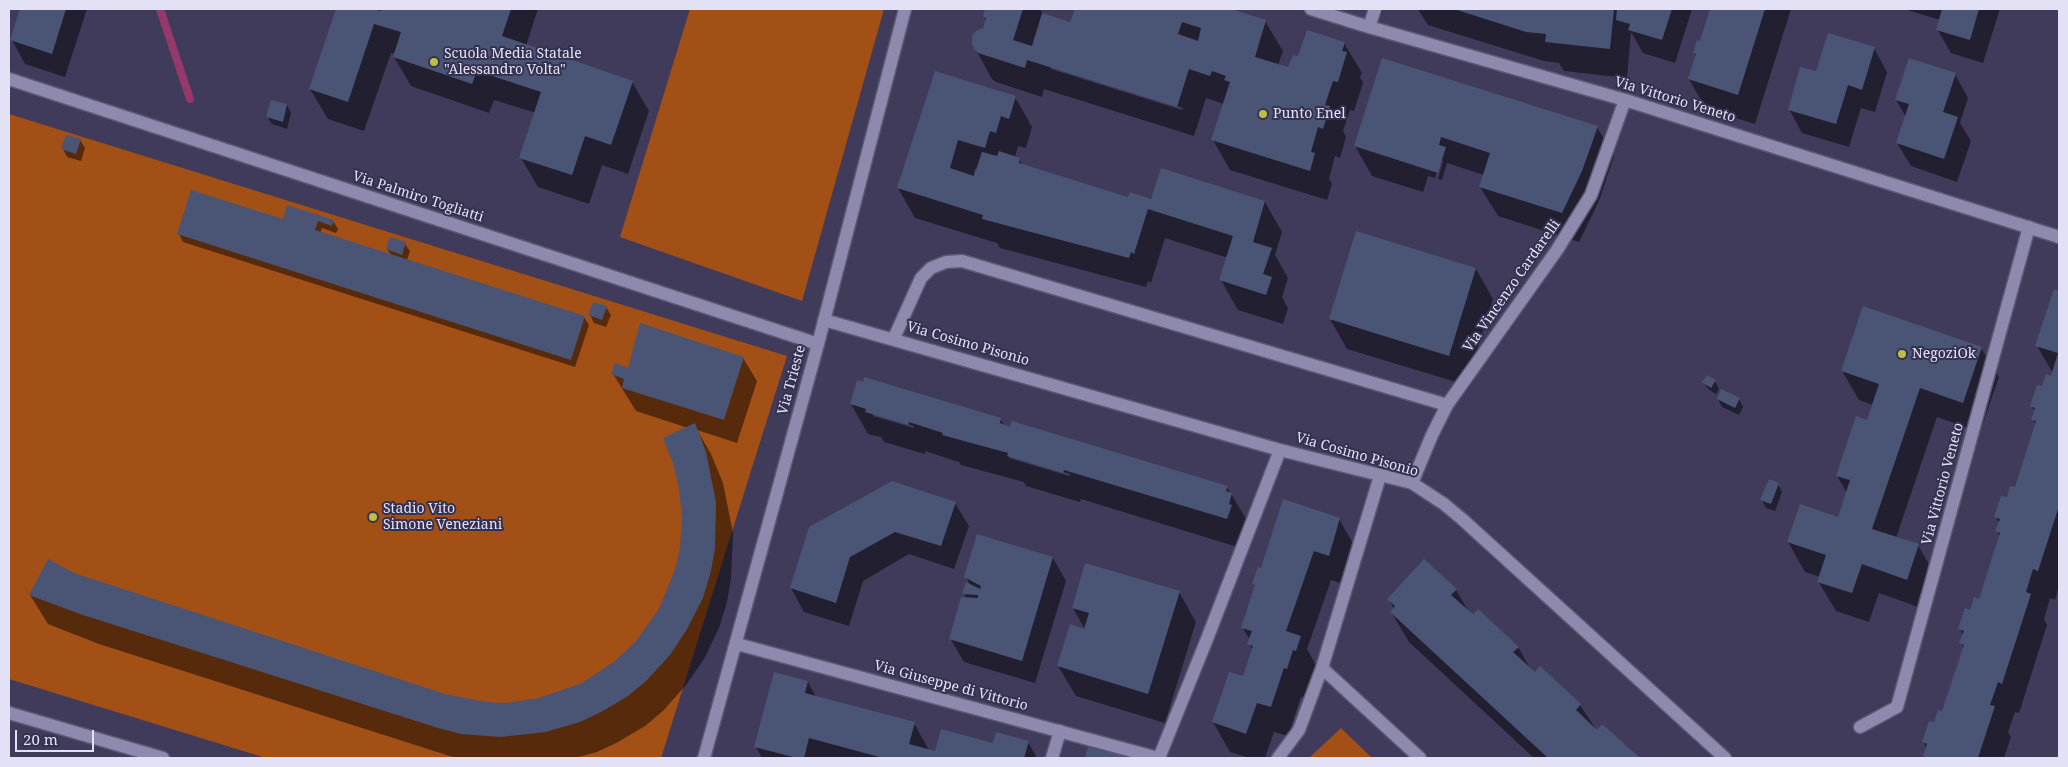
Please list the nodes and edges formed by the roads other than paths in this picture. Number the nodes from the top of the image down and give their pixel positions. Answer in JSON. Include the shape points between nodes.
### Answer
{"nodes":[{"id":1,"x":905,"y":9,"type":"edge"},
{"id":2,"x":1311,"y":9,"type":"edge"},
{"id":3,"x":1375,"y":9,"type":"edge"},
{"id":4,"x":1369,"y":28,"type":"junction"},
{"id":5,"x":9,"y":79,"type":"edge"},
{"id":6,"x":1625,"y":100,"type":"junction"},
{"id":7,"x":2029,"y":227,"type":"junction"},
{"id":8,"x":2059,"y":237,"type":"edge"},
{"id":9,"x":824,"y":320,"type":"junction"},
{"id":10,"x":894,"y":338,"type":"junction"},
{"id":11,"x":818,"y":344,"type":"junction"},
{"id":12,"x":1448,"y":405,"type":"junction"},
{"id":13,"x":1280,"y":450,"type":"junction"},
{"id":14,"x":1380,"y":476,"type":"junction"},
{"id":15,"x":1412,"y":483,"type":"junction"},
{"id":16,"x":736,"y":644,"type":"junction"},
{"id":17,"x":1322,"y":668,"type":"junction"},
{"id":18,"x":9,"y":713,"type":"edge"},
{"id":19,"x":1860,"y":727,"type":"dead end"},
{"id":20,"x":1060,"y":731,"type":"junction"},
{"id":21,"x":163,"y":758,"type":"edge"},
{"id":22,"x":704,"y":758,"type":"edge"},
{"id":23,"x":1052,"y":758,"type":"edge"},
{"id":24,"x":1158,"y":758,"type":"edge"},
{"id":25,"x":1278,"y":758,"type":"edge"},
{"id":26,"x":1420,"y":758,"type":"edge"},
{"id":27,"x":1725,"y":758,"type":"edge"}],
"edges":[{"from":1,"to":9,"type":"street","name":"Via Trieste"},
{"from":2,"to":4,"type":"street","name":"Via Vittorio Veneto"},
{"from":3,"to":4,"type":"street"},
{"from":4,"to":6,"type":"street","name":"Via Vittorio Veneto"},
{"from":5,"to":11,"type":"street","name":"Via Palmiro Togliatti"},
{"from":6,"to":7,"type":"street","name":"Via Vittorio Veneto"},
{"from":6,"to":12,"type":"street","name":"Via Vincenzo Cardarelli","via":[[1591,196]]},
{"from":7,"to":8,"type":"street","name":"Via Vittorio Veneto"},
{"from":7,"to":19,"type":"street","name":"Via Vittorio Veneto","via":[[1897,707]]},
{"from":9,"to":10,"type":"street","name":"Via Cosimo Pisonio"},
{"from":9,"to":11,"type":"street","name":"Via Trieste"},
{"from":10,"to":12,"type":"street","name":"Via Cosimo Pisonio","via":[[921,278],[931,268],[946,262],[962,261]]},
{"from":10,"to":13,"type":"street","name":"Via Cosimo Pisonio"},
{"from":11,"to":16,"type":"street","name":"Via Trieste"},
{"from":12,"to":15,"type":"street","name":"Via Vincenzo Cardarelli"},
{"from":13,"to":14,"type":"street","name":"Via Cosimo Pisonio"},
{"from":13,"to":24,"type":"street","name":"Via Giuseppe di Vittorio"},
{"from":14,"to":15,"type":"street","name":"Via Cosimo Pisonio"},
{"from":14,"to":17,"type":"street"},
{"from":15,"to":27,"type":"street","name":"Via Cosimo Pisonio","via":[[1462,518]]},
{"from":16,"to":20,"type":"street","name":"Via Giuseppe di Vittorio"},
{"from":16,"to":22,"type":"street","name":"Via Trieste"},
{"from":17,"to":25,"type":"street","via":[[1299,730]]},
{"from":17,"to":26,"type":"street"},
{"from":18,"to":21,"type":"street"},
{"from":20,"to":23,"type":"street"},
{"from":20,"to":24,"type":"street","name":"Via Giuseppe di Vittorio"}]}
